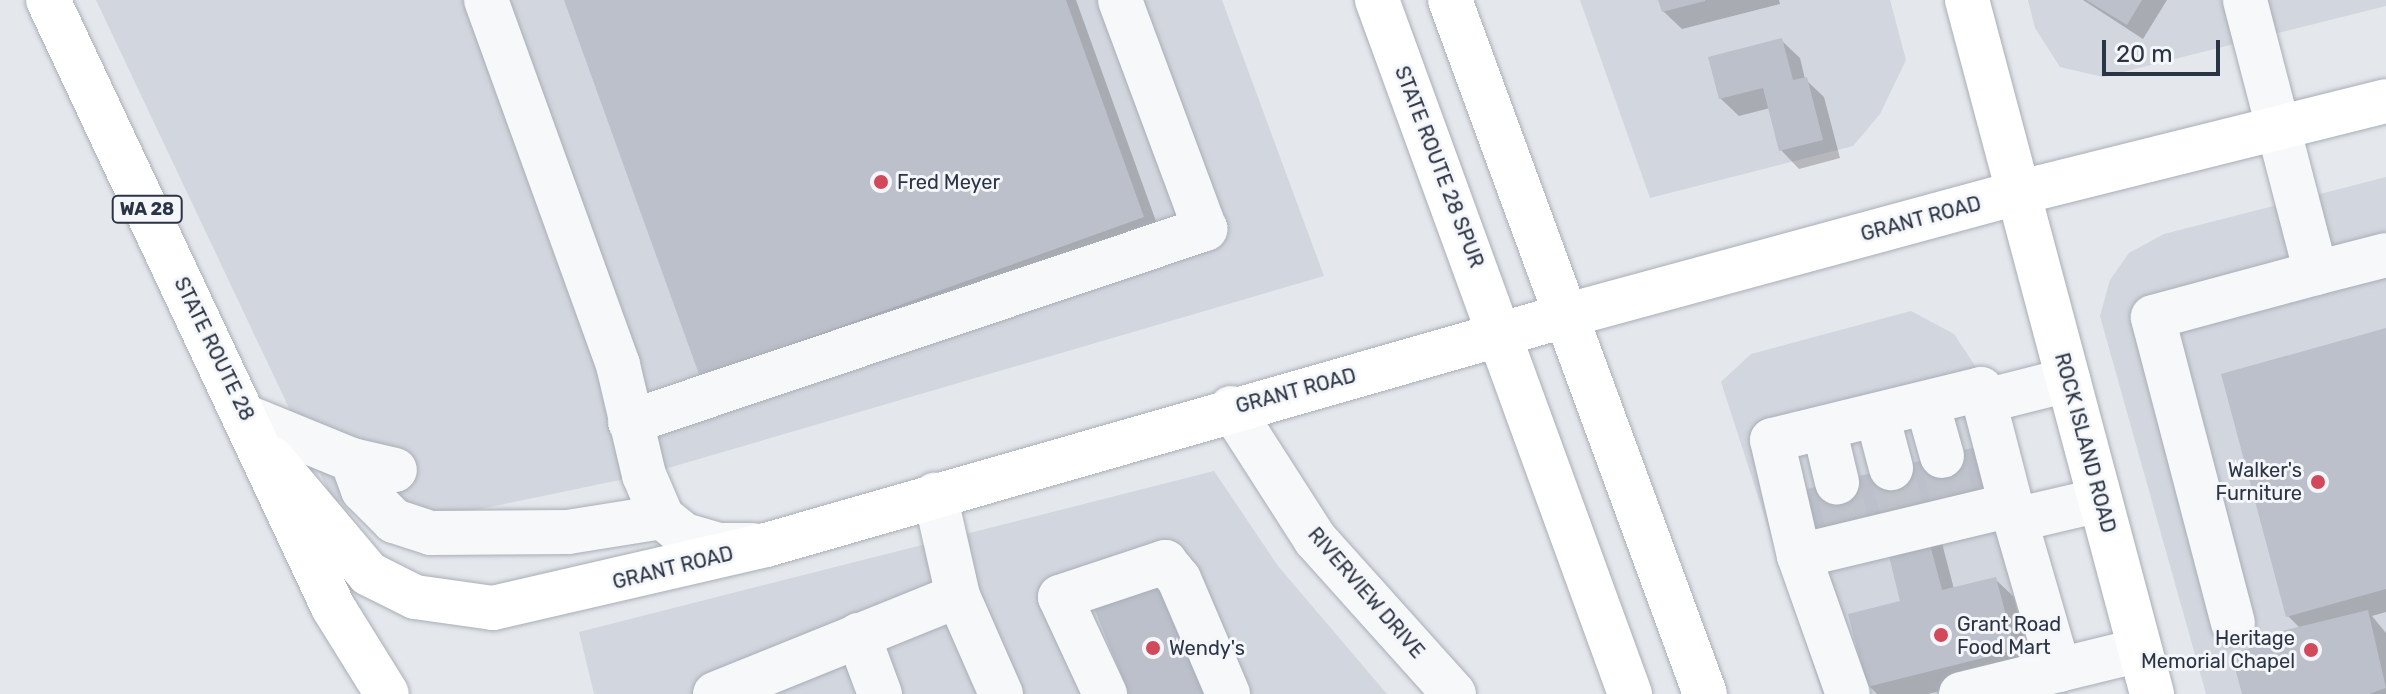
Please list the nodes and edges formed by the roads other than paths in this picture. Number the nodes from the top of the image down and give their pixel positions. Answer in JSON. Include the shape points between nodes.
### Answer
{"nodes":[{"id":1,"x":48,"y":0,"type":"edge"},
{"id":2,"x":486,"y":0,"type":"edge"},
{"id":3,"x":1120,"y":0,"type":"edge"},
{"id":4,"x":1377,"y":0,"type":"edge"},
{"id":5,"x":1450,"y":0,"type":"edge"},
{"id":6,"x":1967,"y":0,"type":"edge"},
{"id":7,"x":2245,"y":0,"type":"edge"},
{"id":8,"x":2386,"y":101,"type":"edge"},
{"id":9,"x":2278,"y":128,"type":"junction"},
{"id":10,"x":2017,"y":193,"type":"junction"},
{"id":11,"x":2386,"y":255,"type":"edge"},
{"id":12,"x":2316,"y":273,"type":"junction"},
{"id":13,"x":1568,"y":315,"type":"junction"},
{"id":14,"x":1502,"y":334,"type":"junction"},
{"id":15,"x":2068,"y":380,"type":"junction"},
{"id":16,"x":1985,"y":401,"type":"junction"},
{"id":17,"x":1927,"y":403,"type":"junction"},
{"id":18,"x":1231,"y":408,"type":"junction"},
{"id":19,"x":1877,"y":415,"type":"junction"},
{"id":20,"x":630,"y":422,"type":"junction"},
{"id":21,"x":1824,"y":428,"type":"junction"},
{"id":22,"x":255,"y":432,"type":"junction"},
{"id":23,"x":1942,"y":456,"type":"tunnel mouth"},
{"id":24,"x":352,"y":460,"type":"junction"},
{"id":25,"x":1891,"y":468,"type":"tunnel mouth"},
{"id":26,"x":395,"y":470,"type":"dead end"},
{"id":27,"x":1837,"y":482,"type":"tunnel mouth"},
{"id":28,"x":935,"y":495,"type":"junction"},
{"id":29,"x":2100,"y":500,"type":"junction"},
{"id":30,"x":2013,"y":513,"type":"junction"},
{"id":31,"x":662,"y":517,"type":"junction"},
{"id":32,"x":766,"y":545,"type":"junction"},
{"id":33,"x":1799,"y":556,"type":"junction"},
{"id":34,"x":958,"y":596,"type":"junction"},
{"id":35,"x":2233,"y":623,"type":"dead end"},
{"id":36,"x":858,"y":635,"type":"junction"},
{"id":37,"x":2140,"y":650,"type":"junction"},
{"id":38,"x":2059,"y":670,"type":"junction"},
{"id":39,"x":760,"y":686,"type":"edge"},
{"id":40,"x":387,"y":694,"type":"edge"},
{"id":41,"x":715,"y":694,"type":"edge"},
{"id":42,"x":880,"y":694,"type":"edge"},
{"id":43,"x":1001,"y":694,"type":"edge"},
{"id":44,"x":1105,"y":694,"type":"edge"},
{"id":45,"x":1228,"y":694,"type":"edge"},
{"id":46,"x":1454,"y":694,"type":"edge"},
{"id":47,"x":1630,"y":694,"type":"edge"},
{"id":48,"x":1705,"y":694,"type":"edge"},
{"id":49,"x":1848,"y":694,"type":"edge"},
{"id":50,"x":1961,"y":694,"type":"edge"},
{"id":51,"x":2152,"y":694,"type":"edge"}],
"edges":[{"from":1,"to":22,"type":"main road","name":"STATE ROUTE 28","number":"WA 28"},
{"from":2,"to":20,"type":"street","via":[[618,365]]},
{"from":3,"to":20,"type":"street","via":[[1205,229]]},
{"from":4,"to":14,"type":"main road","name":"STATE ROUTE 28 SPUR"},
{"from":5,"to":13,"type":"main road"},
{"from":6,"to":10,"type":"main road","name":"ROCK ISLAND ROAD"},
{"from":7,"to":9,"type":"street"},
{"from":8,"to":9,"type":"main road","name":"GRANT ROAD"},
{"from":9,"to":10,"type":"main road","name":"GRANT ROAD"},
{"from":9,"to":12,"type":"street"},
{"from":10,"to":13,"type":"main road","name":"GRANT ROAD"},
{"from":10,"to":15,"type":"main road","name":"ROCK ISLAND ROAD"},
{"from":11,"to":12,"type":"street"},
{"from":12,"to":35,"type":"street","via":[[2153,317]]},
{"from":13,"to":14,"type":"main road","name":"GRANT ROAD"},
{"from":13,"to":48,"type":"main road"},
{"from":14,"to":18,"type":"main road","name":"GRANT ROAD"},
{"from":14,"to":47,"type":"main road","name":"STATE ROUTE 28 SPUR"},
{"from":15,"to":16,"type":"street"},
{"from":15,"to":29,"type":"main road","name":"ROCK ISLAND ROAD"},
{"from":16,"to":17,"type":"street","via":[[1981,389]]},
{"from":16,"to":30,"type":"street"},
{"from":17,"to":19,"type":"street"},
{"from":17,"to":23,"type":"street"},
{"from":18,"to":28,"type":"main road","name":"GRANT ROAD"},
{"from":18,"to":46,"type":"street","name":"RIVERVIEW DRIVE","via":[[1315,539]]},
{"from":19,"to":21,"type":"street"},
{"from":19,"to":25,"type":"street"},
{"from":20,"to":31,"type":"street"},
{"from":21,"to":27,"type":"street"},
{"from":21,"to":33,"type":"street","via":[[1772,440]]},
{"from":22,"to":24,"type":"street"},
{"from":22,"to":32,"type":"main road","name":"GRANT ROAD","via":[[369,574],[415,597],[493,608]]},
{"from":22,"to":40,"type":"main road","name":"STATE ROUTE 28","number":"WA 28","via":[[333,607]]},
{"from":24,"to":26,"type":"street"},
{"from":24,"to":31,"type":"street","via":[[363,490],[394,521],[431,533],[554,533]]},
{"from":28,"to":32,"type":"main road","name":"GRANT ROAD"},
{"from":28,"to":34,"type":"street"},
{"from":29,"to":30,"type":"street"},
{"from":29,"to":37,"type":"main road","name":"ROCK ISLAND ROAD"},
{"from":30,"to":33,"type":"street","via":[[1956,510],[1850,536]]},
{"from":30,"to":38,"type":"street"},
{"from":31,"to":32,"type":"street","via":[[684,535],[718,545]]},
{"from":33,"to":49,"type":"street"},
{"from":34,"to":36,"type":"street"},
{"from":34,"to":43,"type":"street"},
{"from":36,"to":39,"type":"street"},
{"from":36,"to":42,"type":"street"},
{"from":37,"to":38,"type":"street"},
{"from":37,"to":51,"type":"main road","name":"ROCK ISLAND ROAD"},
{"from":38,"to":50,"type":"street"},
{"from":39,"to":41,"type":"street"},
{"from":44,"to":45,"type":"street","via":[[1060,597],[1165,562],[1179,579]]}]}
